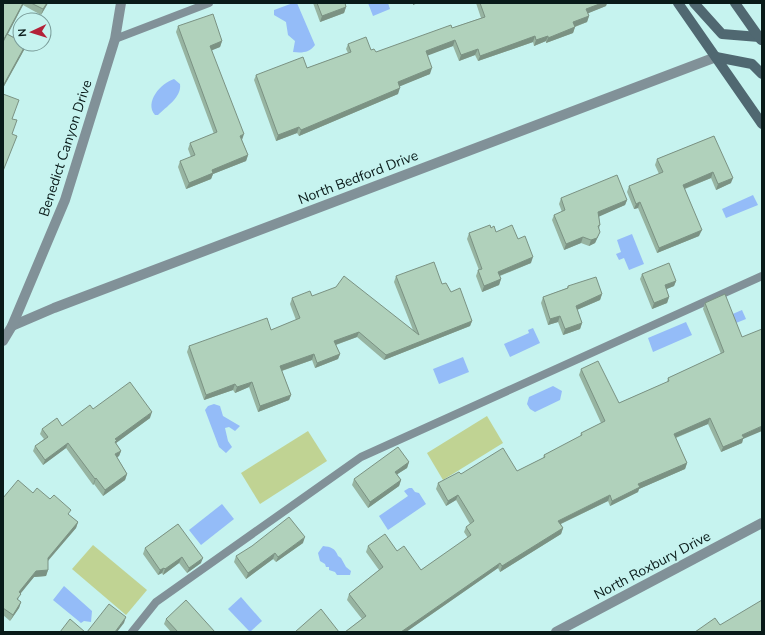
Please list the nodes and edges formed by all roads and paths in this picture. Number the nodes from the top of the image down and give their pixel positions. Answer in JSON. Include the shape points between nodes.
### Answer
{"nodes":[{"id":1,"x":121,"y":3,"type":"edge"},
{"id":2,"x":209,"y":3,"type":"edge"},
{"id":3,"x":678,"y":3,"type":"edge"},
{"id":4,"x":694,"y":3,"type":"edge"},
{"id":5,"x":735,"y":3,"type":"edge"},
{"id":6,"x":761,"y":38,"type":"edge"},
{"id":7,"x":115,"y":39,"type":"junction"},
{"id":8,"x":716,"y":57,"type":"junction"},
{"id":9,"x":762,"y":74,"type":"edge"},
{"id":10,"x":762,"y":124,"type":"edge"},
{"id":11,"x":762,"y":276,"type":"edge"},
{"id":12,"x":12,"y":326,"type":"junction"},
{"id":13,"x":3,"y":341,"type":"edge"},
{"id":14,"x":762,"y":523,"type":"edge"},
{"id":15,"x":132,"y":632,"type":"edge"},
{"id":16,"x":556,"y":632,"type":"edge"}],
"edges":[{"from":1,"to":7,"type":"street","name":"Benedict Canyon Drive"},
{"from":2,"to":7,"type":"lane"},
{"from":3,"to":8,"type":"main road"},
{"from":4,"to":6,"type":"main road","via":[[722,34]]},
{"from":5,"to":6,"type":"main road"},
{"from":7,"to":12,"type":"street","name":"Benedict Canyon Drive","via":[[66,200]]},
{"from":8,"to":9,"type":"main road","via":[[752,64]]},
{"from":8,"to":10,"type":"main road"},
{"from":8,"to":12,"type":"street","name":"North Bedford Drive"},
{"from":11,"to":15,"type":"lane","via":[[361,457],[156,602]]},
{"from":12,"to":13,"type":"street","name":"Benedict Canyon Drive"},
{"from":14,"to":16,"type":"street","name":"North Roxbury Drive"}]}
